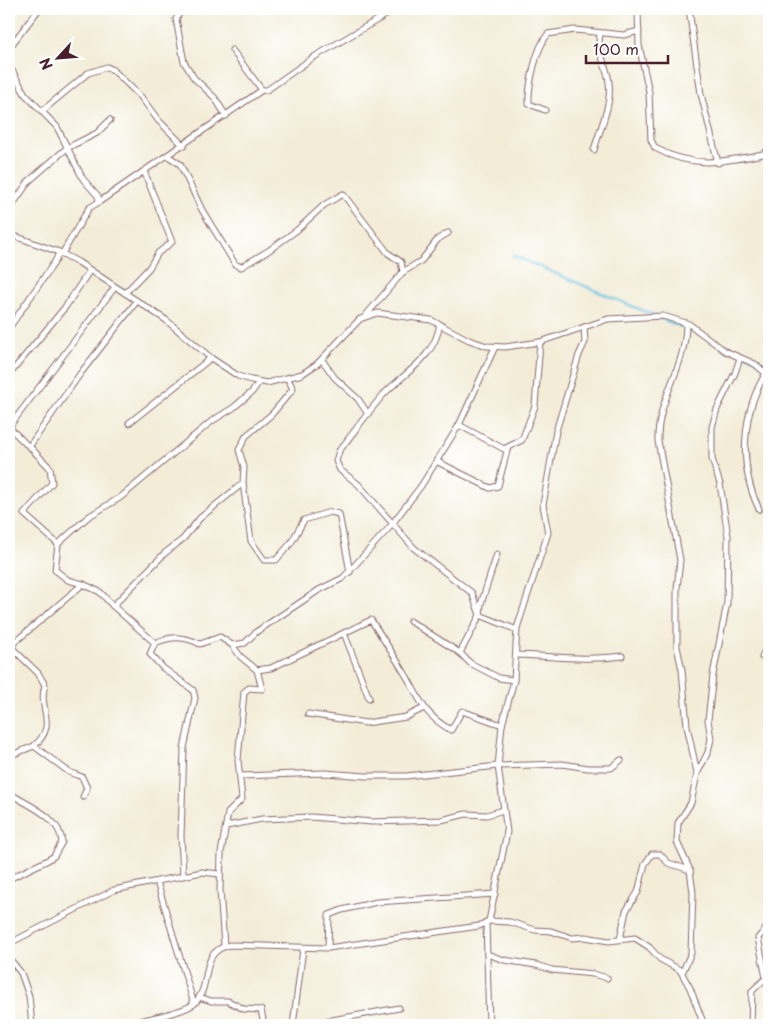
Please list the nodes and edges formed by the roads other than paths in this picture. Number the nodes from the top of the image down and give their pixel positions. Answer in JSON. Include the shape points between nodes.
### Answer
{"nodes":[{"id":1,"x":39,"y":9,"type":"edge"},
{"id":2,"x":182,"y":9,"type":"edge"},
{"id":3,"x":396,"y":9,"type":"edge"},
{"id":4,"x":638,"y":9,"type":"edge"},
{"id":5,"x":689,"y":9,"type":"edge"},
{"id":6,"x":764,"y":9,"type":"edge"},
{"id":7,"x":769,"y":21,"type":"edge"},
{"id":8,"x":639,"y":31,"type":"junction"},
{"id":9,"x":600,"y":34,"type":"junction"},
{"id":10,"x":9,"y":48,"type":"edge"},
{"id":11,"x":232,"y":50,"type":"dead end"},
{"id":12,"x":9,"y":66,"type":"edge"},
{"id":13,"x":262,"y":90,"type":"junction"},
{"id":14,"x":544,"y":110,"type":"dead end"},
{"id":15,"x":42,"y":111,"type":"junction"},
{"id":16,"x":226,"y":116,"type":"junction"},
{"id":17,"x":110,"y":120,"type":"dead end"},
{"id":18,"x":184,"y":146,"type":"junction"},
{"id":19,"x":67,"y":148,"type":"junction"},
{"id":20,"x":594,"y":150,"type":"dead end"},
{"id":21,"x":769,"y":150,"type":"edge"},
{"id":22,"x":168,"y":156,"type":"junction"},
{"id":23,"x":718,"y":163,"type":"junction"},
{"id":24,"x":144,"y":171,"type":"junction"},
{"id":25,"x":99,"y":202,"type":"junction"},
{"id":26,"x":9,"y":210,"type":"edge"},
{"id":27,"x":448,"y":233,"type":"dead end"},
{"id":28,"x":9,"y":234,"type":"edge"},
{"id":29,"x":61,"y":253,"type":"junction"},
{"id":30,"x":90,"y":270,"type":"junction"},
{"id":31,"x":403,"y":272,"type":"junction"},
{"id":32,"x":115,"y":287,"type":"junction"},
{"id":33,"x":125,"y":293,"type":"junction"},
{"id":34,"x":137,"y":301,"type":"junction"},
{"id":35,"x":367,"y":315,"type":"junction"},
{"id":36,"x":11,"y":319,"type":"edge"},
{"id":37,"x":440,"y":324,"type":"junction"},
{"id":38,"x":686,"y":324,"type":"junction"},
{"id":39,"x":584,"y":327,"type":"junction"},
{"id":40,"x":9,"y":328,"type":"edge"},
{"id":41,"x":540,"y":342,"type":"junction"},
{"id":42,"x":494,"y":346,"type":"junction"},
{"id":43,"x":210,"y":358,"type":"junction"},
{"id":44,"x":740,"y":358,"type":"junction"},
{"id":45,"x":322,"y":360,"type":"junction"},
{"id":46,"x":768,"y":374,"type":"edge"},
{"id":47,"x":9,"y":375,"type":"edge"},
{"id":48,"x":288,"y":379,"type":"junction"},
{"id":49,"x":259,"y":382,"type":"junction"},
{"id":50,"x":368,"y":414,"type":"junction"},
{"id":51,"x":129,"y":423,"type":"dead end"},
{"id":52,"x":459,"y":425,"type":"junction"},
{"id":53,"x":9,"y":427,"type":"edge"},
{"id":54,"x":29,"y":446,"type":"junction"},
{"id":55,"x":508,"y":448,"type":"junction"},
{"id":56,"x":436,"y":461,"type":"junction"},
{"id":57,"x":243,"y":483,"type":"junction"},
{"id":58,"x":759,"y":509,"type":"dead end"},
{"id":59,"x":394,"y":522,"type":"junction"},
{"id":60,"x":58,"y":544,"type":"junction"},
{"id":61,"x":497,"y":554,"type":"dead end"},
{"id":62,"x":350,"y":572,"type":"junction"},
{"id":63,"x":83,"y":584,"type":"junction"},
{"id":64,"x":113,"y":606,"type":"junction"},
{"id":65,"x":480,"y":615,"type":"junction"},
{"id":66,"x":410,"y":621,"type":"dead end"},
{"id":67,"x":517,"y":630,"type":"junction"},
{"id":68,"x":344,"y":633,"type":"junction"},
{"id":69,"x":769,"y":640,"type":"edge"},
{"id":70,"x":155,"y":643,"type":"junction"},
{"id":71,"x":10,"y":646,"type":"edge"},
{"id":72,"x":232,"y":646,"type":"junction"},
{"id":73,"x":460,"y":653,"type":"junction"},
{"id":74,"x":516,"y":655,"type":"junction"},
{"id":75,"x":622,"y":656,"type":"dead end"},
{"id":76,"x":762,"y":657,"type":"dead end"},
{"id":77,"x":257,"y":670,"type":"junction"},
{"id":78,"x":514,"y":680,"type":"junction"},
{"id":79,"x":369,"y":698,"type":"dead end"},
{"id":80,"x":424,"y":708,"type":"junction"},
{"id":81,"x":308,"y":714,"type":"dead end"},
{"id":82,"x":502,"y":725,"type":"junction"},
{"id":83,"x":34,"y":746,"type":"junction"},
{"id":84,"x":9,"y":756,"type":"edge"},
{"id":85,"x":621,"y":760,"type":"dead end"},
{"id":86,"x":498,"y":766,"type":"junction"},
{"id":87,"x":697,"y":774,"type":"junction"},
{"id":88,"x":241,"y":776,"type":"junction"},
{"id":89,"x":9,"y":793,"type":"edge"},
{"id":90,"x":83,"y":797,"type":"dead end"},
{"id":91,"x":503,"y":810,"type":"junction"},
{"id":92,"x":227,"y":826,"type":"junction"},
{"id":93,"x":690,"y":870,"type":"junction"},
{"id":94,"x":220,"y":874,"type":"junction"},
{"id":95,"x":183,"y":875,"type":"junction"},
{"id":96,"x":9,"y":879,"type":"edge"},
{"id":97,"x":157,"y":882,"type":"junction"},
{"id":98,"x":495,"y":894,"type":"junction"},
{"id":99,"x":488,"y":922,"type":"junction"},
{"id":100,"x":769,"y":925,"type":"edge"},
{"id":101,"x":9,"y":932,"type":"edge"},
{"id":102,"x":620,"y":939,"type":"junction"},
{"id":103,"x":11,"y":944,"type":"edge"},
{"id":104,"x":224,"y":946,"type":"junction"},
{"id":105,"x":328,"y":948,"type":"junction"},
{"id":106,"x":303,"y":949,"type":"junction"},
{"id":107,"x":487,"y":954,"type":"junction"},
{"id":108,"x":9,"y":958,"type":"edge"},
{"id":109,"x":682,"y":972,"type":"junction"},
{"id":110,"x":607,"y":978,"type":"dead end"},
{"id":111,"x":768,"y":980,"type":"edge"},
{"id":112,"x":199,"y":997,"type":"junction"},
{"id":113,"x":194,"y":1004,"type":"junction"},
{"id":114,"x":399,"y":1008,"type":"dead end"},
{"id":115,"x":32,"y":1025,"type":"edge"},
{"id":116,"x":121,"y":1025,"type":"edge"},
{"id":117,"x":264,"y":1025,"type":"edge"},
{"id":118,"x":293,"y":1025,"type":"edge"},
{"id":119,"x":304,"y":1025,"type":"edge"},
{"id":120,"x":488,"y":1025,"type":"edge"},
{"id":121,"x":704,"y":1025,"type":"edge"},
{"id":122,"x":751,"y":1025,"type":"edge"}],
"edges":[{"from":1,"to":10,"type":"street"},
{"from":2,"to":16,"type":"street","via":[[176,19],[184,62]]},
{"from":3,"to":13,"type":"street","via":[[314,57],[267,90]]},
{"from":4,"to":8,"type":"street"},
{"from":5,"to":23,"type":"street","via":[[701,94]]},
{"from":6,"to":7,"type":"street"},
{"from":8,"to":9,"type":"street","via":[[624,35]]},
{"from":8,"to":23,"type":"street","via":[[649,92],[651,140],[655,148],[693,162]]},
{"from":9,"to":14,"type":"street","via":[[576,30],[550,32],[542,40],[528,103]]},
{"from":9,"to":20,"type":"street","via":[[598,44],[609,81],[610,102]]},
{"from":11,"to":13,"type":"street"},
{"from":12,"to":15,"type":"street","via":[[25,94]]},
{"from":13,"to":16,"type":"street"},
{"from":15,"to":18,"type":"street","via":[[88,74],[107,67],[141,97]]},
{"from":15,"to":19,"type":"street","via":[[57,127]]},
{"from":16,"to":18,"type":"street"},
{"from":17,"to":19,"type":"street","via":[[97,134]]},
{"from":18,"to":22,"type":"street"},
{"from":19,"to":25,"type":"street"},
{"from":19,"to":26,"type":"street","via":[[29,181]]},
{"from":21,"to":23,"type":"street"},
{"from":22,"to":24,"type":"street"},
{"from":22,"to":31,"type":"street","via":[[180,164],[202,210],[235,264],[241,268],[343,194],[388,253],[401,262]]},
{"from":24,"to":25,"type":"street"},
{"from":24,"to":33,"type":"street","via":[[172,242]]},
{"from":25,"to":29,"type":"street","via":[[89,208]]},
{"from":27,"to":31,"type":"street","via":[[438,239],[421,261]]},
{"from":28,"to":29,"type":"street"},
{"from":29,"to":30,"type":"street"},
{"from":29,"to":36,"type":"street"},
{"from":30,"to":32,"type":"street"},
{"from":30,"to":47,"type":"street","via":[[66,306]]},
{"from":31,"to":35,"type":"street"},
{"from":32,"to":33,"type":"street"},
{"from":32,"to":53,"type":"street"},
{"from":33,"to":34,"type":"street"},
{"from":34,"to":43,"type":"street","via":[[166,320]]},
{"from":34,"to":54,"type":"street"},
{"from":35,"to":37,"type":"street","via":[[377,313]]},
{"from":35,"to":45,"type":"street"},
{"from":36,"to":40,"type":"street"},
{"from":37,"to":42,"type":"street","via":[[469,340]]},
{"from":37,"to":50,"type":"street","via":[[431,350],[421,363],[386,392]]},
{"from":38,"to":39,"type":"street","via":[[663,316],[608,319]]},
{"from":38,"to":44,"type":"street"},
{"from":38,"to":87,"type":"street","via":[[682,360],[661,408],[658,441],[680,560],[677,647]]},
{"from":39,"to":41,"type":"street"},
{"from":39,"to":67,"type":"street","via":[[586,340],[556,431],[545,489],[543,505],[548,533]]},
{"from":41,"to":42,"type":"street"},
{"from":41,"to":55,"type":"street","via":[[539,378],[529,428],[522,440]]},
{"from":42,"to":52,"type":"street"},
{"from":43,"to":49,"type":"street","via":[[238,376]]},
{"from":43,"to":51,"type":"street"},
{"from":44,"to":46,"type":"street"},
{"from":44,"to":87,"type":"street","via":[[712,427],[712,459],[720,484],[728,536],[727,603],[713,675],[708,720],[711,740]]},
{"from":45,"to":48,"type":"street"},
{"from":45,"to":50,"type":"street"},
{"from":46,"to":58,"type":"street","via":[[755,392],[745,442],[753,493]]},
{"from":48,"to":49,"type":"street"},
{"from":48,"to":57,"type":"street","via":[[293,389],[272,414],[246,436],[239,450],[244,467]]},
{"from":49,"to":60,"type":"street","via":[[233,408],[212,421],[121,497],[88,517]]},
{"from":50,"to":59,"type":"street","via":[[339,451],[336,461],[340,470]]},
{"from":52,"to":55,"type":"street","via":[[504,449]]},
{"from":52,"to":56,"type":"street"},
{"from":53,"to":54,"type":"street"},
{"from":54,"to":60,"type":"street","via":[[50,468],[52,483],[24,514]]},
{"from":55,"to":56,"type":"street","via":[[498,486],[490,488]]},
{"from":56,"to":59,"type":"street"},
{"from":57,"to":62,"type":"street","via":[[251,541],[264,560],[276,560],[291,543],[304,520],[330,512],[339,514]]},
{"from":57,"to":64,"type":"street","via":[[200,518],[183,539]]},
{"from":59,"to":62,"type":"street"},
{"from":59,"to":65,"type":"street","via":[[414,548],[472,593]]},
{"from":60,"to":63,"type":"street","via":[[56,570],[68,580]]},
{"from":61,"to":65,"type":"street"},
{"from":62,"to":72,"type":"street","via":[[256,632],[245,643]]},
{"from":63,"to":64,"type":"street","via":[[100,592]]},
{"from":63,"to":71,"type":"street"},
{"from":64,"to":70,"type":"street"},
{"from":65,"to":67,"type":"street"},
{"from":65,"to":73,"type":"street"},
{"from":66,"to":73,"type":"street"},
{"from":67,"to":74,"type":"street"},
{"from":68,"to":77,"type":"street","via":[[271,668]]},
{"from":68,"to":79,"type":"street"},
{"from":68,"to":80,"type":"street","via":[[371,620]]},
{"from":69,"to":76,"type":"street"},
{"from":70,"to":72,"type":"street","via":[[170,637],[186,638],[200,644],[220,637]]},
{"from":70,"to":95,"type":"street","via":[[150,654],[193,690],[195,698],[184,748]]},
{"from":71,"to":83,"type":"street","via":[[38,673],[45,685],[42,692],[46,730]]},
{"from":72,"to":77,"type":"street"},
{"from":73,"to":78,"type":"street","via":[[499,678]]},
{"from":74,"to":75,"type":"street","via":[[566,658]]},
{"from":74,"to":78,"type":"street"},
{"from":77,"to":88,"type":"street","via":[[262,689],[249,688],[244,692],[238,760]]},
{"from":78,"to":82,"type":"street"},
{"from":80,"to":81,"type":"street","via":[[406,717],[366,723]]},
{"from":80,"to":82,"type":"street","via":[[437,723],[451,730],[462,711]]},
{"from":82,"to":86,"type":"street"},
{"from":83,"to":84,"type":"street"},
{"from":83,"to":90,"type":"street","via":[[69,772],[82,777],[87,788]]},
{"from":85,"to":86,"type":"street","via":[[611,768],[562,764]]},
{"from":86,"to":88,"type":"street","via":[[406,776],[325,772]]},
{"from":86,"to":91,"type":"street"},
{"from":87,"to":93,"type":"street","via":[[691,803],[678,824],[677,842]]},
{"from":88,"to":92,"type":"street","via":[[242,799],[228,813]]},
{"from":89,"to":96,"type":"street","via":[[39,810],[60,831],[62,842],[54,856]]},
{"from":91,"to":92,"type":"street","via":[[441,820],[372,822],[311,817],[262,819]]},
{"from":91,"to":98,"type":"street","via":[[507,832]]},
{"from":92,"to":94,"type":"street"},
{"from":93,"to":102,"type":"street","via":[[668,863],[660,854],[652,854],[645,864],[638,892],[626,911]]},
{"from":93,"to":109,"type":"street","via":[[693,893],[691,953]]},
{"from":94,"to":95,"type":"street"},
{"from":94,"to":104,"type":"street"},
{"from":95,"to":97,"type":"street"},
{"from":97,"to":103,"type":"street","via":[[114,890]]},
{"from":97,"to":113,"type":"street"},
{"from":98,"to":99,"type":"street"},
{"from":98,"to":105,"type":"street","via":[[377,902],[342,910],[330,915]]},
{"from":99,"to":102,"type":"street","via":[[510,922],[572,938]]},
{"from":99,"to":105,"type":"street","via":[[479,926]]},
{"from":99,"to":107,"type":"street"},
{"from":100,"to":111,"type":"street","via":[[758,938]]},
{"from":101,"to":103,"type":"street"},
{"from":102,"to":109,"type":"street","via":[[635,938]]},
{"from":104,"to":106,"type":"street"},
{"from":104,"to":112,"type":"street","via":[[213,953]]},
{"from":105,"to":106,"type":"street"},
{"from":106,"to":118,"type":"street"},
{"from":107,"to":110,"type":"street","via":[[552,970]]},
{"from":107,"to":120,"type":"street"},
{"from":108,"to":115,"type":"street","via":[[21,973],[30,996]]},
{"from":109,"to":121,"type":"street"},
{"from":111,"to":122,"type":"street","via":[[752,991]]},
{"from":112,"to":113,"type":"street"},
{"from":112,"to":117,"type":"street","via":[[228,1001],[244,1009],[261,1010]]},
{"from":113,"to":116,"type":"street"},
{"from":114,"to":119,"type":"street"}]}
